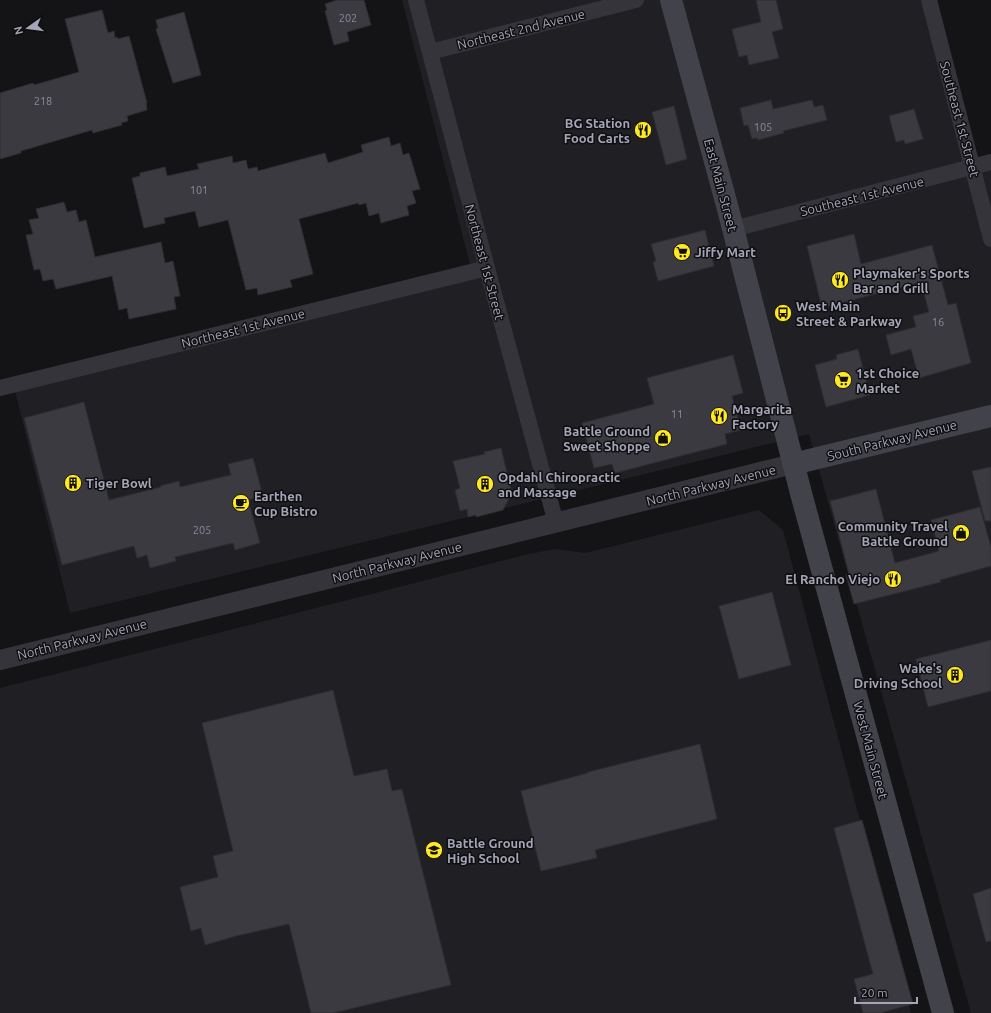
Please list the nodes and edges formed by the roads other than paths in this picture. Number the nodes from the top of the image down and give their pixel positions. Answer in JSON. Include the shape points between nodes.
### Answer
{"nodes":[{"id":1,"x":416,"y":0,"type":"edge"},
{"id":2,"x":636,"y":0,"type":"edge"},
{"id":3,"x":671,"y":0,"type":"edge"},
{"id":4,"x":928,"y":0,"type":"edge"},
{"id":5,"x":430,"y":52,"type":"junction"},
{"id":6,"x":991,"y":162,"type":"edge"},
{"id":7,"x":972,"y":167,"type":"junction"},
{"id":8,"x":733,"y":229,"type":"junction"},
{"id":9,"x":991,"y":239,"type":"edge"},
{"id":10,"x":487,"y":268,"type":"junction"},
{"id":11,"x":0,"y":388,"type":"edge"},
{"id":12,"x":991,"y":416,"type":"edge"},
{"id":13,"x":793,"y":464,"type":"junction"},
{"id":14,"x":556,"y":523,"type":"junction"},
{"id":15,"x":0,"y":660,"type":"edge"},
{"id":16,"x":944,"y":1013,"type":"edge"}],
"edges":[{"from":1,"to":5,"type":"street","name":"Northeast 1st Street"},
{"from":2,"to":5,"type":"street","name":"Northeast 2nd Avenue"},
{"from":3,"to":8,"type":"main road","name":"East Main Street"},
{"from":4,"to":7,"type":"street","name":"Southeast 1st Street"},
{"from":5,"to":10,"type":"street","name":"Northeast 1st Street"},
{"from":6,"to":7,"type":"street","name":"Southeast 1st Avenue"},
{"from":7,"to":8,"type":"street","name":"Southeast 1st Avenue"},
{"from":7,"to":9,"type":"street","name":"Southeast 1st Street"},
{"from":8,"to":13,"type":"main road","name":"East Main Street"},
{"from":10,"to":11,"type":"street","name":"Northeast 1st Avenue"},
{"from":10,"to":14,"type":"street","name":"Northeast 1st Street"},
{"from":12,"to":13,"type":"main road","name":"South Parkway Avenue"},
{"from":13,"to":14,"type":"street","name":"North Parkway Avenue"},
{"from":13,"to":16,"type":"main road","name":"West Main Street"},
{"from":14,"to":15,"type":"street","name":"North Parkway Avenue"}]}
